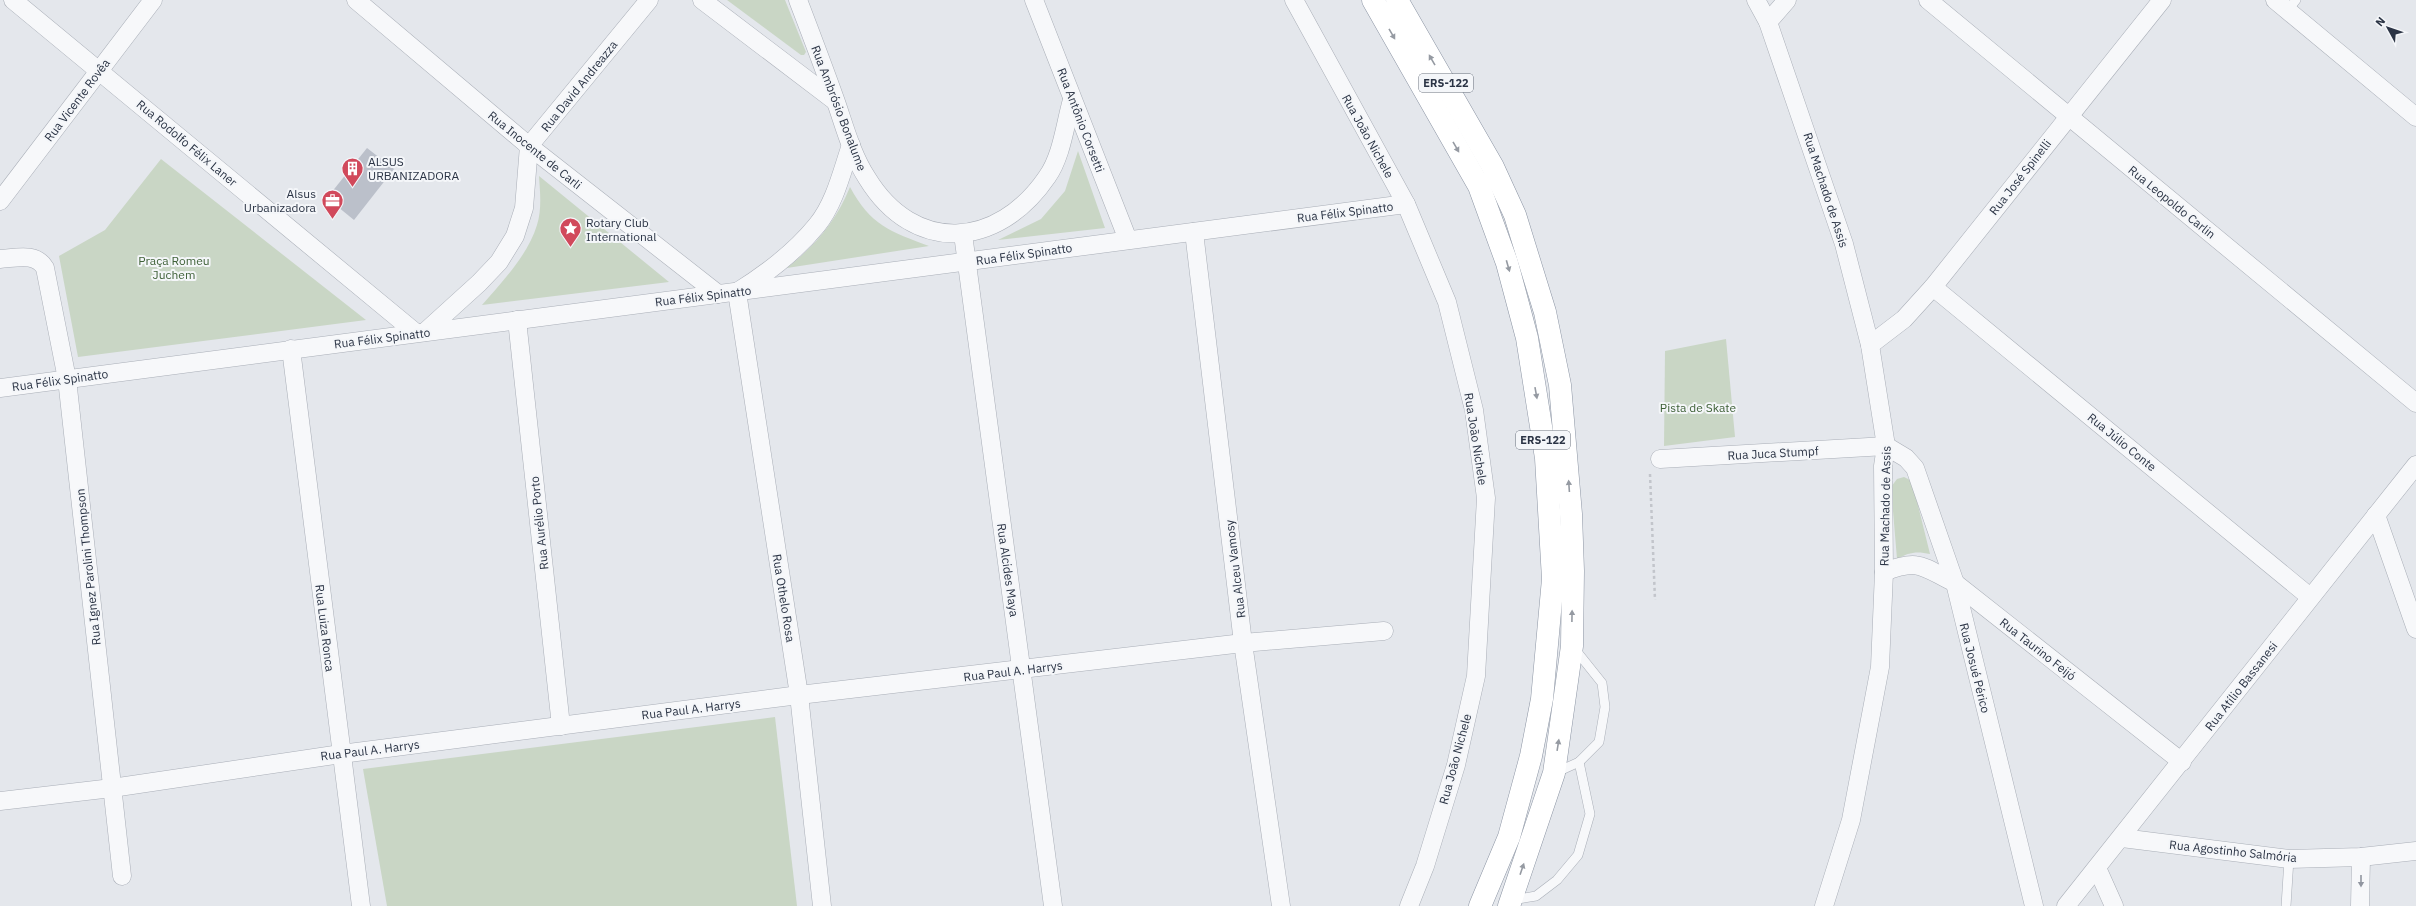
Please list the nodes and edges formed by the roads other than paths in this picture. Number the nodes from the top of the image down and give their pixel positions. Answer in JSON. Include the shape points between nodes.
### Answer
{"nodes":[{"id":1,"x":13,"y":0,"type":"edge"},
{"id":2,"x":153,"y":0,"type":"edge"},
{"id":3,"x":356,"y":0,"type":"edge"},
{"id":4,"x":649,"y":0,"type":"edge"},
{"id":5,"x":702,"y":0,"type":"edge"},
{"id":6,"x":798,"y":0,"type":"edge"},
{"id":7,"x":1034,"y":0,"type":"edge"},
{"id":8,"x":1294,"y":0,"type":"edge"},
{"id":9,"x":1373,"y":0,"type":"edge"},
{"id":10,"x":1397,"y":0,"type":"edge"},
{"id":11,"x":1756,"y":0,"type":"edge"},
{"id":12,"x":1787,"y":0,"type":"edge"},
{"id":13,"x":1928,"y":0,"type":"edge"},
{"id":14,"x":2162,"y":0,"type":"edge"},
{"id":15,"x":2286,"y":3,"type":"edge"},
{"id":16,"x":1768,"y":22,"type":"junction"},
{"id":17,"x":99,"y":71,"type":"junction"},
{"id":18,"x":835,"y":100,"type":"junction"},
{"id":19,"x":1072,"y":100,"type":"junction"},
{"id":20,"x":2068,"y":116,"type":"junction"},
{"id":21,"x":2416,"y":117,"type":"edge"},
{"id":22,"x":851,"y":145,"type":"junction"},
{"id":23,"x":528,"y":146,"type":"junction"},
{"id":24,"x":0,"y":201,"type":"edge"},
{"id":25,"x":1406,"y":204,"type":"junction"},
{"id":26,"x":1194,"y":232,"type":"junction"},
{"id":27,"x":963,"y":234,"type":"junction"},
{"id":28,"x":1128,"y":240,"type":"junction"},
{"id":29,"x":0,"y":259,"type":"edge"},
{"id":30,"x":967,"y":262,"type":"junction"},
{"id":31,"x":1933,"y":287,"type":"junction"},
{"id":32,"x":737,"y":292,"type":"junction"},
{"id":33,"x":718,"y":294,"type":"junction"},
{"id":34,"x":517,"y":320,"type":"junction"},
{"id":35,"x":421,"y":332,"type":"junction"},
{"id":36,"x":1870,"y":345,"type":"junction"},
{"id":37,"x":291,"y":349,"type":"junction"},
{"id":38,"x":67,"y":379,"type":"junction"},
{"id":39,"x":0,"y":388,"type":"edge"},
{"id":40,"x":2416,"y":403,"type":"edge"},
{"id":41,"x":1886,"y":446,"type":"junction"},
{"id":42,"x":1660,"y":459,"type":"road end"},
{"id":43,"x":2416,"y":465,"type":"edge"},
{"id":44,"x":2376,"y":515,"type":"junction"},
{"id":45,"x":1884,"y":572,"type":"junction"},
{"id":46,"x":1955,"y":584,"type":"junction"},
{"id":47,"x":2310,"y":597,"type":"junction"},
{"id":48,"x":2416,"y":629,"type":"edge"},
{"id":49,"x":1384,"y":631,"type":"dead end"},
{"id":50,"x":1243,"y":643,"type":"junction"},
{"id":51,"x":1572,"y":646,"type":"junction"},
{"id":52,"x":1022,"y":670,"type":"junction"},
{"id":53,"x":799,"y":695,"type":"junction"},
{"id":54,"x":561,"y":726,"type":"junction"},
{"id":55,"x":341,"y":754,"type":"junction"},
{"id":56,"x":1579,"y":762,"type":"junction"},
{"id":57,"x":2182,"y":762,"type":"junction"},
{"id":58,"x":1554,"y":774,"type":"junction"},
{"id":59,"x":112,"y":788,"type":"junction"},
{"id":60,"x":0,"y":801,"type":"edge"},
{"id":61,"x":2122,"y":838,"type":"junction"},
{"id":62,"x":2416,"y":851,"type":"edge"},
{"id":63,"x":2361,"y":857,"type":"junction"},
{"id":64,"x":2289,"y":859,"type":"junction"},
{"id":65,"x":2098,"y":868,"type":"junction"},
{"id":66,"x":122,"y":876,"type":"dead end"},
{"id":67,"x":1510,"y":903,"type":"edge"},
{"id":68,"x":361,"y":906,"type":"edge"},
{"id":69,"x":822,"y":906,"type":"edge"},
{"id":70,"x":1053,"y":906,"type":"edge"},
{"id":71,"x":1281,"y":906,"type":"edge"},
{"id":72,"x":1409,"y":906,"type":"edge"},
{"id":73,"x":1480,"y":906,"type":"edge"},
{"id":74,"x":1824,"y":906,"type":"edge"},
{"id":75,"x":2034,"y":906,"type":"edge"},
{"id":76,"x":2066,"y":906,"type":"edge"},
{"id":77,"x":2114,"y":906,"type":"edge"},
{"id":78,"x":2286,"y":906,"type":"edge"},
{"id":79,"x":2360,"y":906,"type":"edge"}],
"edges":[{"from":1,"to":17,"type":"street","name":"Rua Rodolfo Félix Laner"},
{"from":2,"to":17,"type":"street","name":"Rua Vicente Rovêa"},
{"from":3,"to":23,"type":"street","name":"Rua Inocente de Carli"},
{"from":4,"to":23,"type":"street","name":"Rua David Andreazza"},
{"from":5,"to":18,"type":"street"},
{"from":6,"to":18,"type":"street","name":"Rua Ambrósio Bonalume"},
{"from":7,"to":19,"type":"street","name":"Rua Antônio Corsetti"},
{"from":8,"to":25,"type":"street","name":"Rua João Nichele"},
{"from":9,"to":73,"type":"highway","number":"ERS-122","one_way":true,"via":[[1478,186],[1507,263],[1527,338],[1546,458],[1553,579],[1542,699],[1531,756],[1508,837]]},
{"from":51,"to":10,"type":"highway","number":"ERS-122","one_way":true,"via":[[1573,564],[1566,447],[1560,385],[1545,312],[1515,215],[1493,166]]},
{"from":11,"to":16,"type":"street","name":"Rua Machado de Assis"},
{"from":12,"to":16,"type":"street"},
{"from":13,"to":20,"type":"street","name":"Rua Leopoldo Carlin"},
{"from":14,"to":20,"type":"street","name":"Rua José Spinelli"},
{"from":15,"to":21,"type":"street"},
{"from":16,"to":36,"type":"street","name":"Rua Machado de Assis","via":[[1844,244]]},
{"from":17,"to":24,"type":"street","name":"Rua Vicente Rovêa"},
{"from":17,"to":35,"type":"street","name":"Rua Rodolfo Félix Laner"},
{"from":18,"to":22,"type":"street","name":"Rua Ambrósio Bonalume"},
{"from":19,"to":27,"type":"street","name":"Rua Ambrósio Bonalume","via":[[1048,177],[1022,206],[992,226]]},
{"from":19,"to":28,"type":"street","name":"Rua Antônio Corsetti"},
{"from":20,"to":31,"type":"street","name":"Rua José Spinelli"},
{"from":20,"to":40,"type":"street","name":"Rua Leopoldo Carlin"},
{"from":22,"to":27,"type":"street","name":"Rua Ambrósio Bonalume","via":[[867,178],[886,202],[907,219],[940,234]]},
{"from":22,"to":32,"type":"street","via":[[831,201],[818,224],[762,276]]},
{"from":23,"to":33,"type":"street","name":"Rua Inocente de Carli"},
{"from":23,"to":35,"type":"street","via":[[524,208],[515,236],[499,262],[479,283]]},
{"from":25,"to":26,"type":"street","name":"Rua Félix Spinatto"},
{"from":25,"to":72,"type":"street","name":"Rua João Nichele","via":[[1447,302],[1474,410],[1486,498],[1476,676],[1456,765],[1425,866]]},
{"from":26,"to":28,"type":"street","name":"Rua Félix Spinatto"},
{"from":26,"to":50,"type":"street","name":"Rua Alceu Vamosy"},
{"from":27,"to":30,"type":"street","name":"Rua Alcides Maya"},
{"from":28,"to":30,"type":"street","name":"Rua Félix Spinatto"},
{"from":29,"to":38,"type":"street","name":"Rua Ignez Parolini Thompson","via":[[34,258],[41,261],[45,268]]},
{"from":30,"to":32,"type":"street","name":"Rua Félix Spinatto"},
{"from":30,"to":52,"type":"street","name":"Rua Alcides Maya"},
{"from":31,"to":36,"type":"street","name":"Rua José Spinelli","via":[[1900,323]]},
{"from":31,"to":47,"type":"street","name":"Rua Júlio Conte"},
{"from":32,"to":33,"type":"street","name":"Rua Félix Spinatto"},
{"from":32,"to":53,"type":"street","name":"Rua Othelo Rosa"},
{"from":33,"to":34,"type":"street","name":"Rua Félix Spinatto"},
{"from":34,"to":35,"type":"street","name":"Rua Félix Spinatto"},
{"from":34,"to":54,"type":"street","name":"Rua Aurélio Porto"},
{"from":35,"to":37,"type":"street","name":"Rua Félix Spinatto"},
{"from":36,"to":41,"type":"street","name":"Rua Machado de Assis"},
{"from":37,"to":38,"type":"street","name":"Rua Félix Spinatto"},
{"from":37,"to":55,"type":"street","name":"Rua Luiza Ronca"},
{"from":38,"to":39,"type":"street","name":"Rua Félix Spinatto"},
{"from":38,"to":59,"type":"street","name":"Rua Ignez Parolini Thompson"},
{"from":41,"to":42,"type":"street","name":"Rua Juca Stumpf"},
{"from":41,"to":45,"type":"street","name":"Rua Machado de Assis","via":[[1883,485]]},
{"from":41,"to":46,"type":"street","name":"Rua Josué Périco","via":[[1906,458],[1915,468]]},
{"from":43,"to":44,"type":"street","name":"Rua Atílio Bassanesi"},
{"from":44,"to":47,"type":"street","name":"Rua Atílio Bassanesi"},
{"from":44,"to":48,"type":"street"},
{"from":45,"to":46,"type":"street","name":"Rua Taurino Feijó","via":[[1903,564],[1916,564]]},
{"from":45,"to":74,"type":"street","name":"Rua Machado de Assis","via":[[1880,667],[1851,820]]},
{"from":46,"to":57,"type":"street","name":"Rua Taurino Feijó"},
{"from":46,"to":75,"type":"street","name":"Rua Josué Périco"},
{"from":47,"to":57,"type":"street","name":"Rua Atílio Bassanesi"},
{"from":49,"to":50,"type":"street","name":"Rua Paul A. Harrys"},
{"from":50,"to":52,"type":"street","name":"Rua Paul A. Harrys"},
{"from":50,"to":71,"type":"street","name":"Rua Alceu Vamosy"},
{"from":51,"to":56,"type":"lane","via":[[1602,683],[1606,707],[1599,742]]},
{"from":58,"to":51,"type":"highway","number":"ERS-122","one_way":true},
{"from":52,"to":53,"type":"street","name":"Rua Paul A. Harrys"},
{"from":52,"to":70,"type":"street","name":"Rua Alcides Maya"},
{"from":53,"to":54,"type":"street","name":"Rua Paul A. Harrys"},
{"from":53,"to":69,"type":"street","name":"Rua Othelo Rosa"},
{"from":54,"to":55,"type":"street","name":"Rua Paul A. Harrys"},
{"from":55,"to":59,"type":"street","name":"Rua Paul A. Harrys"},
{"from":55,"to":68,"type":"street","name":"Rua Luiza Ronca"},
{"from":56,"to":58,"type":"lane"},
{"from":56,"to":67,"type":"lane","via":[[1590,814],[1578,855],[1557,880],[1536,896]]},
{"from":57,"to":61,"type":"street","name":"Rua Atílio Bassanesi"},
{"from":67,"to":58,"type":"highway","number":"ERS-122","one_way":true},
{"from":59,"to":60,"type":"street","name":"Rua Paul A. Harrys"},
{"from":59,"to":66,"type":"street","name":"Rua Ignez Parolini Thompson"},
{"from":61,"to":64,"type":"street","name":"Rua Agostinho Salmória"},
{"from":61,"to":65,"type":"street","name":"Rua Atílio Bassanesi"},
{"from":62,"to":63,"type":"street","name":"Rua Agostinho Salmória"},
{"from":63,"to":64,"type":"street","name":"Rua Agostinho Salmória"},
{"from":63,"to":79,"type":"street","one_way":true},
{"from":64,"to":78,"type":"lane"},
{"from":65,"to":76,"type":"street","name":"Rua Atílio Bassanesi"},
{"from":65,"to":77,"type":"street"}]}
